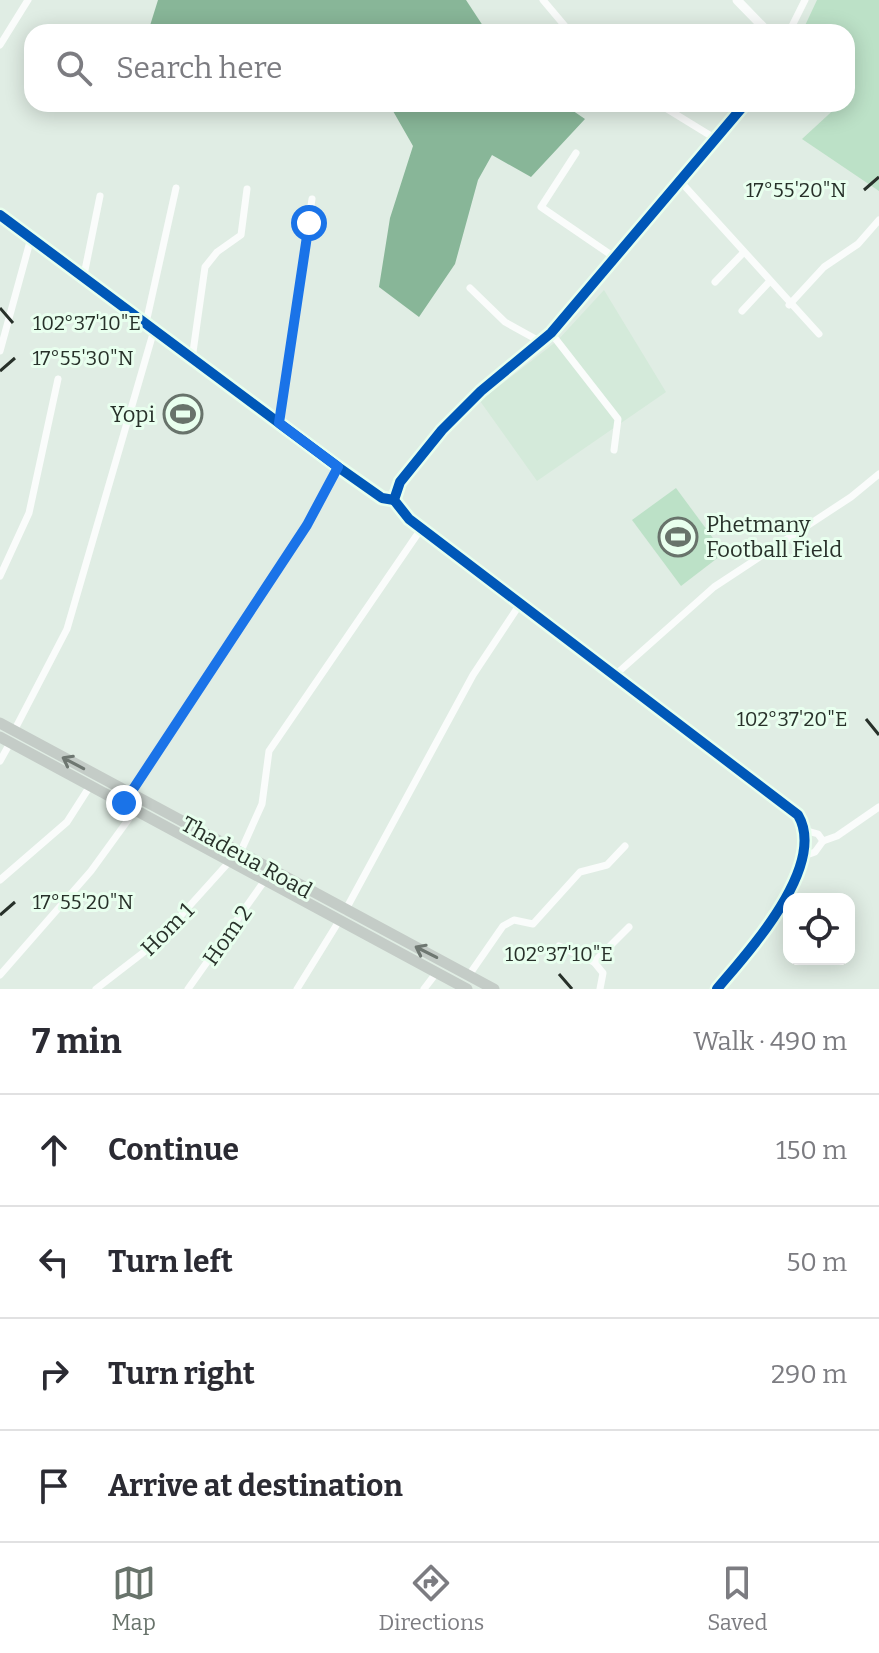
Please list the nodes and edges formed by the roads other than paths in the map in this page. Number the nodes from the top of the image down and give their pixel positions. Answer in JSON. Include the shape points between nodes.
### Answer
{"nodes":[{"id":1,"x":28,"y":0,"type":"edge"},
{"id":2,"x":543,"y":0,"type":"edge"},
{"id":3,"x":737,"y":0,"type":"edge"},
{"id":4,"x":805,"y":0,"type":"edge"},
{"id":5,"x":563,"y":24,"type":"edge"},
{"id":6,"x":760,"y":24,"type":"edge"},
{"id":7,"x":793,"y":24,"type":"edge"},
{"id":8,"x":0,"y":45,"type":"edge"},
{"id":9,"x":672,"y":112,"type":"edge"},
{"id":10,"x":738,"y":112,"type":"edge"},
{"id":11,"x":716,"y":139,"type":"junction"},
{"id":12,"x":576,"y":153,"type":"dead end"},
{"id":13,"x":680,"y":181,"type":"junction"},
{"id":14,"x":176,"y":188,"type":"dead end"},
{"id":15,"x":247,"y":189,"type":"dead end"},
{"id":16,"x":100,"y":196,"type":"dead end"},
{"id":17,"x":312,"y":199,"type":"dead end"},
{"id":18,"x":0,"y":215,"type":"edge"},
{"id":19,"x":879,"y":220,"type":"edge"},
{"id":20,"x":31,"y":238,"type":"junction"},
{"id":21,"x":743,"y":253,"type":"junction"},
{"id":22,"x":614,"y":257,"type":"junction"},
{"id":23,"x":84,"y":275,"type":"junction"},
{"id":24,"x":715,"y":282,"type":"dead end"},
{"id":25,"x":769,"y":282,"type":"junction"},
{"id":26,"x":470,"y":288,"type":"dead end"},
{"id":27,"x":789,"y":305,"type":"junction"},
{"id":28,"x":742,"y":311,"type":"dead end"},
{"id":29,"x":146,"y":323,"type":"junction"},
{"id":30,"x":154,"y":330,"type":"junction"},
{"id":31,"x":551,"y":333,"type":"junction"},
{"id":32,"x":819,"y":334,"type":"dead end"},
{"id":33,"x":541,"y":342,"type":"junction"},
{"id":34,"x":0,"y":351,"type":"edge"},
{"id":35,"x":192,"y":359,"type":"junction"},
{"id":36,"x":58,"y":379,"type":"dead end"},
{"id":37,"x":279,"y":423,"type":"junction"},
{"id":38,"x":614,"y":450,"type":"dead end"},
{"id":39,"x":338,"y":467,"type":"junction"},
{"id":40,"x":879,"y":474,"type":"edge"},
{"id":41,"x":394,"y":500,"type":"junction"},
{"id":42,"x":421,"y":529,"type":"junction"},
{"id":43,"x":0,"y":576,"type":"edge"},
{"id":44,"x":520,"y":604,"type":"junction"},
{"id":45,"x":614,"y":676,"type":"junction"},
{"id":46,"x":0,"y":723,"type":"edge"},
{"id":47,"x":8,"y":737,"type":"edge"},
{"id":48,"x":0,"y":761,"type":"edge"},
{"id":49,"x":90,"y":786,"type":"junction"},
{"id":50,"x":127,"y":798,"type":"junction"},
{"id":51,"x":879,"y":807,"type":"edge"},
{"id":52,"x":136,"y":809,"type":"junction"},
{"id":53,"x":804,"y":830,"type":"junction"},
{"id":54,"x":823,"y":841,"type":"junction"},
{"id":55,"x":625,"y":846,"type":"dead end"},
{"id":56,"x":235,"y":857,"type":"junction"},
{"id":57,"x":801,"y":857,"type":"junction"},
{"id":58,"x":0,"y":880,"type":"edge"},
{"id":59,"x":265,"y":880,"type":"junction"},
{"id":60,"x":342,"y":916,"type":"junction"},
{"id":61,"x":629,"y":927,"type":"dead end"},
{"id":62,"x":559,"y":946,"type":"dead end"},
{"id":63,"x":594,"y":962,"type":"junction"},
{"id":64,"x":437,"y":972,"type":"junction"},
{"id":65,"x":0,"y":975,"type":"edge"},
{"id":66,"x":469,"y":975,"type":"junction"},
{"id":67,"x":96,"y":989,"type":"edge"},
{"id":68,"x":188,"y":989,"type":"edge"},
{"id":69,"x":297,"y":989,"type":"edge"},
{"id":70,"x":424,"y":989,"type":"edge"},
{"id":71,"x":467,"y":989,"type":"edge"},
{"id":72,"x":494,"y":989,"type":"edge"},
{"id":73,"x":600,"y":989,"type":"edge"},
{"id":74,"x":717,"y":989,"type":"edge"}],
"edges":[{"from":1,"to":8,"type":"street"},
{"from":2,"to":5,"type":"street"},
{"from":3,"to":6,"type":"street"},
{"from":4,"to":7,"type":"street"},
{"from":9,"to":11,"type":"street"},
{"from":10,"to":11,"type":"street"},
{"from":11,"to":13,"type":"street"},
{"from":12,"to":22,"type":"street","via":[[541,207]]},
{"from":13,"to":21,"type":"street"},
{"from":13,"to":22,"type":"street"},
{"from":14,"to":29,"type":"street"},
{"from":15,"to":35,"type":"street","via":[[241,235],[205,267]]},
{"from":16,"to":23,"type":"street"},
{"from":17,"to":37,"type":"street"},
{"from":18,"to":20,"type":"street"},
{"from":19,"to":27,"type":"street"},
{"from":20,"to":23,"type":"street"},
{"from":20,"to":34,"type":"street"},
{"from":21,"to":24,"type":"street"},
{"from":21,"to":25,"type":"street"},
{"from":22,"to":31,"type":"street"},
{"from":23,"to":29,"type":"street"},
{"from":25,"to":27,"type":"street"},
{"from":25,"to":28,"type":"street"},
{"from":26,"to":33,"type":"street","via":[[505,322]]},
{"from":27,"to":32,"type":"street"},
{"from":29,"to":30,"type":"street"},
{"from":30,"to":35,"type":"street"},
{"from":30,"to":47,"type":"street","via":[[67,629]]},
{"from":31,"to":33,"type":"street"},
{"from":31,"to":38,"type":"street","via":[[618,419]]},
{"from":33,"to":41,"type":"street","via":[[442,430],[400,482]]},
{"from":35,"to":37,"type":"street"},
{"from":36,"to":43,"type":"street","via":[[29,513]]},
{"from":37,"to":39,"type":"street"},
{"from":39,"to":41,"type":"street","via":[[382,498]]},
{"from":39,"to":50,"type":"street","via":[[307,525]]},
{"from":40,"to":45,"type":"street","via":[[714,587]]},
{"from":41,"to":42,"type":"street"},
{"from":42,"to":44,"type":"street"},
{"from":42,"to":56,"type":"street","name":"Hom 1","via":[[269,751],[262,804]]},
{"from":44,"to":45,"type":"street"},
{"from":44,"to":60,"type":"street","via":[[473,675]]},
{"from":45,"to":53,"type":"street","via":[[798,815]]},
{"from":46,"to":47,"type":"main road","name":"Thadeua Road"},
{"from":47,"to":48,"type":"street"},
{"from":47,"to":49,"type":"main road","name":"Thadeua Road"},
{"from":50,"to":47,"type":"main road","name":"Thadeua Road","one_way":true},
{"from":49,"to":50,"type":"main road","name":"Thadeua Road"},
{"from":49,"to":58,"type":"street","via":[[67,822]]},
{"from":50,"to":52,"type":"main road","name":"Thadeua Road"},
{"from":50,"to":56,"type":"main road","name":"Thadeua Road"},
{"from":51,"to":54,"type":"street"},
{"from":52,"to":56,"type":"main road","name":"Thadeua Road"},
{"from":52,"to":65,"type":"street","via":[[91,871]]},
{"from":53,"to":54,"type":"street"},
{"from":53,"to":57,"type":"street"},
{"from":54,"to":57,"type":"street","via":[[815,852]]},
{"from":55,"to":66,"type":"street","via":[[607,865],[580,872],[533,924],[514,920],[503,926]]},
{"from":56,"to":59,"type":"main road","name":"Thadeua Road"},
{"from":56,"to":60,"type":"main road","name":"Thadeua Road"},
{"from":56,"to":67,"type":"street","name":"Hom 1","via":[[157,942]]},
{"from":57,"to":74,"type":"street","via":[[783,904]]},
{"from":59,"to":60,"type":"main road","name":"Thadeua Road"},
{"from":59,"to":68,"type":"street","name":"Hom 2"},
{"from":60,"to":64,"type":"main road","name":"Thadeua Road"},
{"from":66,"to":60,"type":"main road","name":"Thadeua Road","one_way":true},
{"from":60,"to":69,"type":"street"},
{"from":61,"to":63,"type":"street"},
{"from":62,"to":63,"type":"street"},
{"from":63,"to":73,"type":"street","via":[[603,973]]},
{"from":64,"to":70,"type":"street"},
{"from":64,"to":71,"type":"main road","name":"Thadeua Road"},
{"from":66,"to":72,"type":"main road","name":"Thadeua Road"}]}
